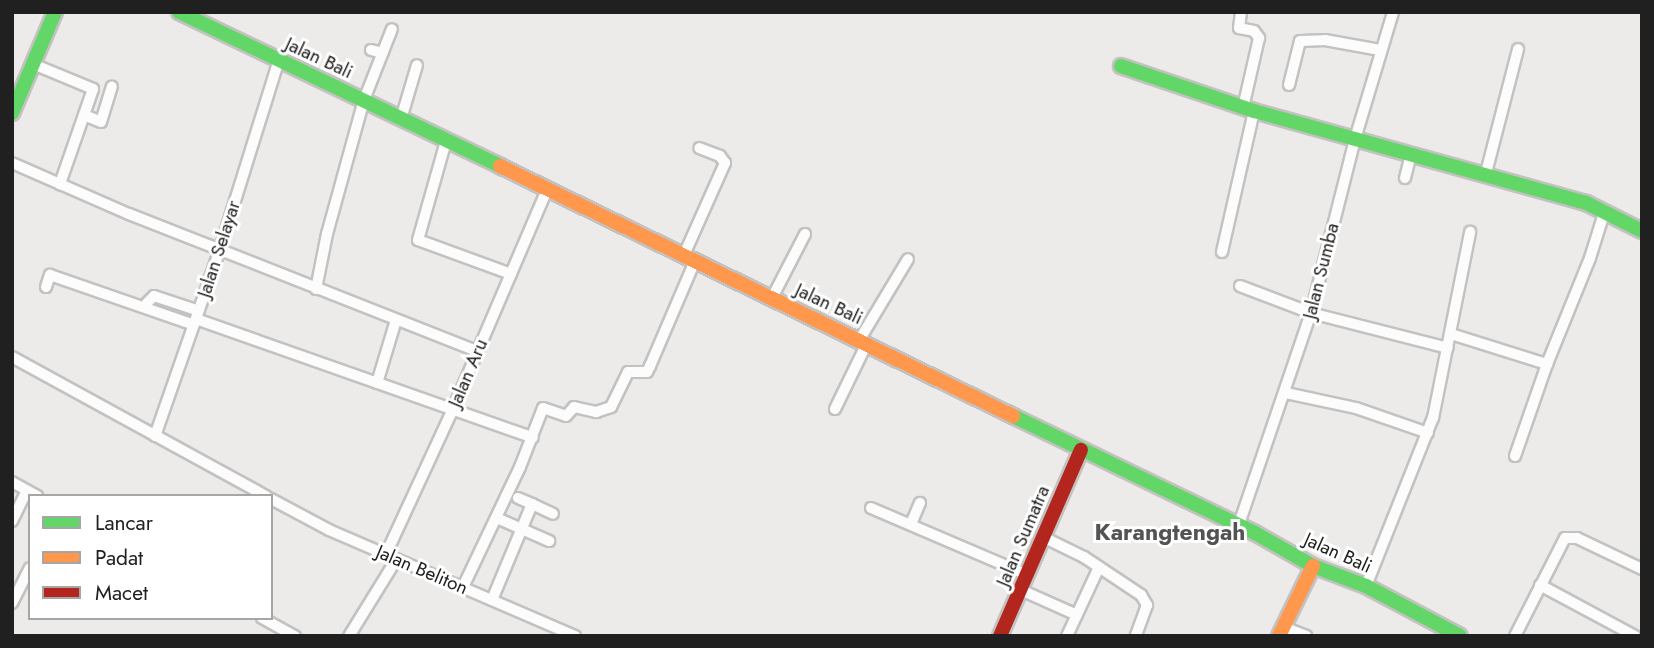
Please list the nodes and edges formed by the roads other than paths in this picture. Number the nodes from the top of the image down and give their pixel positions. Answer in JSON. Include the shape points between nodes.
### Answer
{"nodes":[{"id":1,"x":55,"y":12,"type":"edge"},
{"id":2,"x":179,"y":12,"type":"edge"},
{"id":3,"x":1241,"y":12,"type":"edge"},
{"id":4,"x":1393,"y":12,"type":"edge"},
{"id":5,"x":392,"y":29,"type":"dead end"},
{"id":6,"x":1518,"y":49,"type":"dead end"},
{"id":7,"x":371,"y":50,"type":"dead end"},
{"id":8,"x":1380,"y":50,"type":"junction"},
{"id":9,"x":383,"y":53,"type":"junction"},
{"id":10,"x":279,"y":60,"type":"junction"},
{"id":11,"x":33,"y":64,"type":"junction"},
{"id":12,"x":417,"y":65,"type":"dead end"},
{"id":13,"x":1121,"y":66,"type":"dead end"},
{"id":14,"x":1289,"y":85,"type":"dead end"},
{"id":15,"x":112,"y":87,"type":"dead end"},
{"id":16,"x":364,"y":100,"type":"junction"},
{"id":17,"x":1249,"y":109,"type":"junction"},
{"id":18,"x":12,"y":113,"type":"edge"},
{"id":19,"x":84,"y":115,"type":"junction"},
{"id":20,"x":401,"y":118,"type":"junction"},
{"id":21,"x":1355,"y":139,"type":"junction"},
{"id":22,"x":446,"y":141,"type":"junction"},
{"id":23,"x":699,"y":148,"type":"dead end"},
{"id":24,"x":1411,"y":154,"type":"junction"},
{"id":25,"x":12,"y":163,"type":"edge"},
{"id":26,"x":1486,"y":173,"type":"junction"},
{"id":27,"x":1405,"y":178,"type":"dead end"},
{"id":28,"x":60,"y":184,"type":"junction"},
{"id":29,"x":547,"y":190,"type":"junction"},
{"id":30,"x":1605,"y":210,"type":"junction"},
{"id":31,"x":1642,"y":231,"type":"edge"},
{"id":32,"x":1470,"y":232,"type":"dead end"},
{"id":33,"x":805,"y":234,"type":"dead end"},
{"id":34,"x":220,"y":249,"type":"junction"},
{"id":35,"x":1222,"y":252,"type":"dead end"},
{"id":36,"x":690,"y":258,"type":"junction"},
{"id":37,"x":908,"y":258,"type":"dead end"},
{"id":38,"x":511,"y":274,"type":"junction"},
{"id":39,"x":46,"y":286,"type":"dead end"},
{"id":40,"x":1240,"y":286,"type":"dead end"},
{"id":41,"x":316,"y":289,"type":"junction"},
{"id":42,"x":772,"y":299,"type":"junction"},
{"id":43,"x":147,"y":303,"type":"dead end"},
{"id":44,"x":1311,"y":313,"type":"junction"},
{"id":45,"x":196,"y":318,"type":"junction"},
{"id":46,"x":396,"y":320,"type":"junction"},
{"id":47,"x":1451,"y":334,"type":"junction"},
{"id":48,"x":864,"y":341,"type":"junction"},
{"id":49,"x":1448,"y":348,"type":"junction"},
{"id":50,"x":477,"y":351,"type":"junction"},
{"id":51,"x":12,"y":358,"type":"edge"},
{"id":52,"x":1547,"y":364,"type":"junction"},
{"id":53,"x":377,"y":383,"type":"junction"},
{"id":54,"x":1286,"y":393,"type":"junction"},
{"id":55,"x":453,"y":409,"type":"junction"},
{"id":56,"x":835,"y":409,"type":"dead end"},
{"id":57,"x":1427,"y":433,"type":"junction"},
{"id":58,"x":155,"y":436,"type":"junction"},
{"id":59,"x":533,"y":438,"type":"junction"},
{"id":60,"x":1081,"y":450,"type":"junction"},
{"id":61,"x":1515,"y":456,"type":"dead end"},
{"id":62,"x":12,"y":482,"type":"edge"},
{"id":63,"x":32,"y":493,"type":"edge"},
{"id":64,"x":262,"y":494,"type":"edge"},
{"id":65,"x":518,"y":498,"type":"dead end"},
{"id":66,"x":28,"y":499,"type":"edge"},
{"id":67,"x":273,"y":500,"type":"edge"},
{"id":68,"x":920,"y":503,"type":"dead end"},
{"id":69,"x":532,"y":504,"type":"junction"},
{"id":70,"x":872,"y":508,"type":"dead end"},
{"id":71,"x":553,"y":514,"type":"dead end"},
{"id":72,"x":499,"y":519,"type":"dead end"},
{"id":73,"x":12,"y":521,"type":"edge"},
{"id":74,"x":911,"y":524,"type":"junction"},
{"id":75,"x":522,"y":529,"type":"junction"},
{"id":76,"x":1248,"y":530,"type":"junction"},
{"id":77,"x":1042,"y":537,"type":"junction"},
{"id":78,"x":549,"y":541,"type":"dead end"},
{"id":79,"x":386,"y":554,"type":"junction"},
{"id":80,"x":396,"y":560,"type":"junction"},
{"id":81,"x":1312,"y":566,"type":"junction"},
{"id":82,"x":1099,"y":567,"type":"junction"},
{"id":83,"x":1642,"y":569,"type":"edge"},
{"id":84,"x":28,"y":572,"type":"edge"},
{"id":85,"x":1027,"y":575,"type":"junction"},
{"id":86,"x":1540,"y":585,"type":"junction"},
{"id":87,"x":1366,"y":586,"type":"junction"},
{"id":88,"x":463,"y":587,"type":"junction"},
{"id":89,"x":1021,"y":590,"type":"junction"},
{"id":90,"x":492,"y":600,"type":"junction"},
{"id":91,"x":12,"y":603,"type":"edge"},
{"id":92,"x":1077,"y":615,"type":"junction"},
{"id":93,"x":266,"y":620,"type":"edge"},
{"id":94,"x":1281,"y":631,"type":"edge"},
{"id":95,"x":295,"y":636,"type":"edge"},
{"id":96,"x":349,"y":636,"type":"edge"},
{"id":97,"x":575,"y":636,"type":"edge"},
{"id":98,"x":1000,"y":636,"type":"edge"},
{"id":99,"x":1067,"y":636,"type":"edge"},
{"id":100,"x":1136,"y":636,"type":"edge"},
{"id":101,"x":1306,"y":636,"type":"edge"},
{"id":102,"x":1460,"y":636,"type":"edge"},
{"id":103,"x":1514,"y":636,"type":"edge"},
{"id":104,"x":1635,"y":636,"type":"edge"}],
"edges":[{"from":1,"to":11,"type":"main road"},
{"from":2,"to":10,"type":"main road","name":"Jalan Bali"},
{"from":3,"to":17,"type":"street","via":[[1239,28],[1254,31],[1259,38]]},
{"from":4,"to":8,"type":"street","name":"Jalan Sumba"},
{"from":5,"to":9,"type":"street"},
{"from":6,"to":26,"type":"street"},
{"from":7,"to":9,"type":"street"},
{"from":8,"to":14,"type":"street","via":[[1325,40],[1300,41]]},
{"from":8,"to":21,"type":"street","name":"Jalan Sumba"},
{"from":9,"to":16,"type":"street"},
{"from":10,"to":16,"type":"main road","name":"Jalan Bali"},
{"from":10,"to":34,"type":"street","name":"Jalan Selayar"},
{"from":11,"to":18,"type":"main road"},
{"from":11,"to":19,"type":"street","via":[[93,89]]},
{"from":12,"to":20,"type":"street"},
{"from":13,"to":17,"type":"main road"},
{"from":15,"to":19,"type":"street","via":[[101,122]]},
{"from":16,"to":20,"type":"main road","name":"Jalan Bali"},
{"from":16,"to":41,"type":"street"},
{"from":17,"to":21,"type":"main road"},
{"from":17,"to":35,"type":"street"},
{"from":19,"to":28,"type":"street"},
{"from":20,"to":22,"type":"main road","name":"Jalan Bali"},
{"from":21,"to":24,"type":"main road"},
{"from":21,"to":44,"type":"street","name":"Jalan Sumba"},
{"from":22,"to":29,"type":"main road","name":"Jalan Bali"},
{"from":22,"to":38,"type":"street","via":[[419,243]]},
{"from":23,"to":36,"type":"street","via":[[720,156],[725,163]]},
{"from":24,"to":26,"type":"main road"},
{"from":24,"to":27,"type":"street"},
{"from":25,"to":28,"type":"street"},
{"from":26,"to":30,"type":"main road"},
{"from":28,"to":34,"type":"street"},
{"from":29,"to":36,"type":"main road","name":"Jalan Bali"},
{"from":29,"to":38,"type":"street","name":"Jalan Aru"},
{"from":30,"to":31,"type":"main road"},
{"from":30,"to":52,"type":"street"},
{"from":32,"to":47,"type":"street"},
{"from":33,"to":42,"type":"street"},
{"from":34,"to":41,"type":"street"},
{"from":34,"to":45,"type":"street","name":"Jalan Selayar"},
{"from":36,"to":42,"type":"main road","name":"Jalan Bali"},
{"from":36,"to":59,"type":"street","via":[[647,372],[628,372],[611,407],[604,410],[574,407],[566,416],[543,408]]},
{"from":37,"to":48,"type":"street"},
{"from":38,"to":50,"type":"street","name":"Jalan Aru"},
{"from":39,"to":45,"type":"street","via":[[50,275]]},
{"from":40,"to":44,"type":"street"},
{"from":41,"to":46,"type":"street"},
{"from":42,"to":48,"type":"main road","name":"Jalan Bali"},
{"from":43,"to":45,"type":"street","via":[[154,296]]},
{"from":44,"to":49,"type":"street"},
{"from":44,"to":54,"type":"street","name":"Jalan Sumba"},
{"from":45,"to":53,"type":"street"},
{"from":45,"to":58,"type":"street","name":"Jalan Selayar"},
{"from":46,"to":50,"type":"street"},
{"from":46,"to":53,"type":"street"},
{"from":47,"to":49,"type":"street"},
{"from":47,"to":52,"type":"street"},
{"from":48,"to":56,"type":"street"},
{"from":48,"to":60,"type":"main road","name":"Jalan Bali"},
{"from":49,"to":57,"type":"street"},
{"from":50,"to":55,"type":"street","name":"Jalan Aru"},
{"from":51,"to":58,"type":"street"},
{"from":52,"to":61,"type":"street"},
{"from":53,"to":55,"type":"street"},
{"from":54,"to":57,"type":"street","via":[[1356,408]]},
{"from":54,"to":76,"type":"street","name":"Jalan Sumba"},
{"from":55,"to":59,"type":"street"},
{"from":55,"to":79,"type":"street","name":"Jalan Aru"},
{"from":57,"to":87,"type":"street"},
{"from":58,"to":64,"type":"street"},
{"from":59,"to":88,"type":"street"},
{"from":60,"to":76,"type":"main road","name":"Jalan Bali"},
{"from":60,"to":77,"type":"main road","name":"Jalan Sumatra"},
{"from":62,"to":63,"type":"street"},
{"from":65,"to":69,"type":"street"},
{"from":66,"to":73,"type":"street"},
{"from":67,"to":79,"type":"street","name":"Jalan Beliton"},
{"from":68,"to":74,"type":"street"},
{"from":69,"to":71,"type":"street"},
{"from":69,"to":75,"type":"street"},
{"from":70,"to":74,"type":"street"},
{"from":72,"to":75,"type":"street"},
{"from":74,"to":85,"type":"street"},
{"from":75,"to":78,"type":"street"},
{"from":75,"to":90,"type":"street"},
{"from":76,"to":81,"type":"main road","name":"Jalan Bali"},
{"from":77,"to":82,"type":"street"},
{"from":77,"to":85,"type":"main road","name":"Jalan Sumatra"},
{"from":79,"to":80,"type":"street","name":"Jalan Beliton"},
{"from":80,"to":88,"type":"street","name":"Jalan Beliton"},
{"from":80,"to":96,"type":"street"},
{"from":81,"to":87,"type":"main road","name":"Jalan Bali"},
{"from":81,"to":94,"type":"main road"},
{"from":82,"to":92,"type":"street"},
{"from":82,"to":100,"type":"street","via":[[1145,600]]},
{"from":83,"to":86,"type":"street","via":[[1570,536],[1561,543]]},
{"from":84,"to":91,"type":"street"},
{"from":85,"to":89,"type":"main road","name":"Jalan Sumatra"},
{"from":86,"to":103,"type":"street"},
{"from":86,"to":104,"type":"street"},
{"from":87,"to":102,"type":"main road","name":"Jalan Bali"},
{"from":88,"to":90,"type":"street","name":"Jalan Beliton"},
{"from":89,"to":92,"type":"street"},
{"from":89,"to":98,"type":"main road","name":"Jalan Sumatra"},
{"from":90,"to":97,"type":"street","name":"Jalan Beliton"},
{"from":92,"to":99,"type":"street"},
{"from":93,"to":95,"type":"street"},
{"from":94,"to":101,"type":"street"}]}
